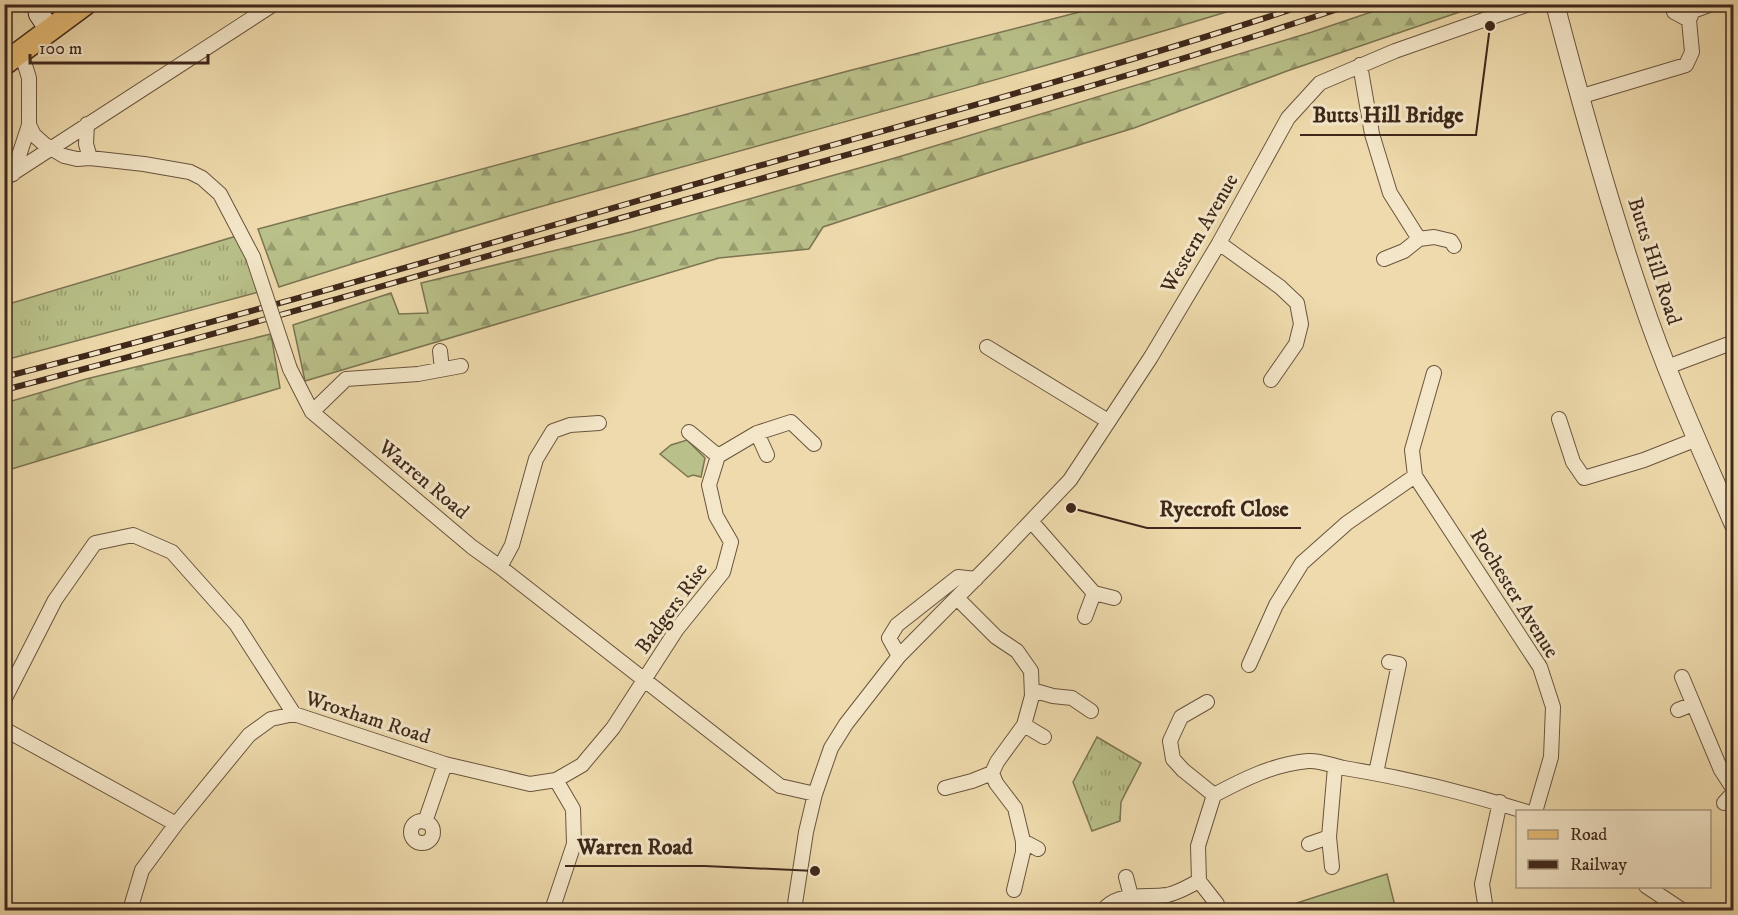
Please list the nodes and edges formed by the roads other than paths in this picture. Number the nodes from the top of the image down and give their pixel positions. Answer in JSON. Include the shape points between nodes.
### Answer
{"nodes":[{"id":1,"x":37,"y":4,"type":"edge"},
{"id":2,"x":85,"y":4,"type":"edge"},
{"id":3,"x":274,"y":4,"type":"edge"},
{"id":4,"x":1529,"y":4,"type":"edge"},
{"id":5,"x":1555,"y":4,"type":"edge"},
{"id":6,"x":1712,"y":4,"type":"edge"},
{"id":7,"x":1674,"y":12,"type":"dead end"},
{"id":8,"x":1689,"y":20,"type":"junction"},
{"id":9,"x":50,"y":30,"type":"junction"},
{"id":10,"x":11,"y":59,"type":"edge"},
{"id":11,"x":1360,"y":65,"type":"junction"},
{"id":12,"x":1579,"y":97,"type":"junction"},
{"id":13,"x":87,"y":124,"type":"junction"},
{"id":14,"x":29,"y":125,"type":"junction"},
{"id":15,"x":52,"y":148,"type":"junction"},
{"id":16,"x":90,"y":158,"type":"junction"},
{"id":17,"x":9,"y":176,"type":"edge"},
{"id":18,"x":1419,"y":239,"type":"junction"},
{"id":19,"x":1219,"y":243,"type":"junction"},
{"id":20,"x":1454,"y":246,"type":"dead end"},
{"id":21,"x":1384,"y":260,"type":"dead end"},
{"id":22,"x":1734,"y":342,"type":"edge"},
{"id":23,"x":987,"y":347,"type":"dead end"},
{"id":24,"x":440,"y":351,"type":"dead end"},
{"id":25,"x":461,"y":366,"type":"dead end"},
{"id":26,"x":1667,"y":367,"type":"junction"},
{"id":27,"x":442,"y":369,"type":"junction"},
{"id":28,"x":1434,"y":373,"type":"dead end"},
{"id":29,"x":1271,"y":380,"type":"dead end"},
{"id":30,"x":312,"y":411,"type":"junction"},
{"id":31,"x":1559,"y":419,"type":"dead end"},
{"id":32,"x":1108,"y":422,"type":"junction"},
{"id":33,"x":599,"y":423,"type":"dead end"},
{"id":34,"x":689,"y":432,"type":"dead end"},
{"id":35,"x":757,"y":433,"type":"junction"},
{"id":36,"x":1697,"y":439,"type":"junction"},
{"id":37,"x":814,"y":444,"type":"dead end"},
{"id":38,"x":766,"y":455,"type":"dead end"},
{"id":39,"x":718,"y":456,"type":"junction"},
{"id":40,"x":1414,"y":476,"type":"junction"},
{"id":41,"x":1031,"y":521,"type":"junction"},
{"id":42,"x":1734,"y":525,"type":"edge"},
{"id":43,"x":500,"y":567,"type":"junction"},
{"id":44,"x":976,"y":579,"type":"junction"},
{"id":45,"x":1094,"y":593,"type":"junction"},
{"id":46,"x":957,"y":598,"type":"junction"},
{"id":47,"x":1114,"y":598,"type":"dead end"},
{"id":48,"x":1085,"y":616,"type":"dead end"},
{"id":49,"x":899,"y":656,"type":"junction"},
{"id":50,"x":1399,"y":664,"type":"dead end"},
{"id":51,"x":1249,"y":665,"type":"dead end"},
{"id":52,"x":1683,"y":677,"type":"dead end"},
{"id":53,"x":645,"y":681,"type":"junction"},
{"id":54,"x":1032,"y":690,"type":"junction"},
{"id":55,"x":4,"y":700,"type":"edge"},
{"id":56,"x":1207,"y":702,"type":"dead end"},
{"id":57,"x":1693,"y":704,"type":"junction"},
{"id":58,"x":1678,"y":710,"type":"dead end"},
{"id":59,"x":1091,"y":711,"type":"dead end"},
{"id":60,"x":294,"y":714,"type":"junction"},
{"id":61,"x":1024,"y":725,"type":"junction"},
{"id":62,"x":4,"y":729,"type":"edge"},
{"id":63,"x":1044,"y":737,"type":"dead end"},
{"id":64,"x":445,"y":764,"type":"junction"},
{"id":65,"x":1335,"y":767,"type":"junction"},
{"id":66,"x":992,"y":773,"type":"junction"},
{"id":67,"x":1376,"y":773,"type":"junction"},
{"id":68,"x":556,"y":780,"type":"junction"},
{"id":69,"x":945,"y":788,"type":"dead end"},
{"id":70,"x":1734,"y":791,"type":"edge"},
{"id":71,"x":814,"y":794,"type":"junction"},
{"id":72,"x":1214,"y":795,"type":"junction"},
{"id":73,"x":1500,"y":802,"type":"junction"},
{"id":74,"x":1724,"y":803,"type":"dead end"},
{"id":75,"x":1522,"y":810,"type":"edge"},
{"id":76,"x":1536,"y":810,"type":"edge"},
{"id":77,"x":425,"y":822,"type":"dead end"},
{"id":78,"x":176,"y":824,"type":"junction"},
{"id":79,"x":1329,"y":837,"type":"junction"},
{"id":80,"x":1023,"y":841,"type":"junction"},
{"id":81,"x":1309,"y":844,"type":"dead end"},
{"id":82,"x":1038,"y":849,"type":"dead end"},
{"id":83,"x":1332,"y":867,"type":"dead end"},
{"id":84,"x":1126,"y":877,"type":"dead end"},
{"id":85,"x":1199,"y":882,"type":"junction"},
{"id":86,"x":1648,"y":888,"type":"edge"},
{"id":87,"x":1014,"y":890,"type":"dead end"},
{"id":88,"x":1131,"y":896,"type":"junction"},
{"id":89,"x":1217,"y":904,"type":"dead end"},
{"id":90,"x":1106,"y":907,"type":"dead end"},
{"id":91,"x":130,"y":910,"type":"edge"},
{"id":92,"x":552,"y":910,"type":"edge"},
{"id":93,"x":794,"y":910,"type":"edge"},
{"id":94,"x":1486,"y":910,"type":"edge"},
{"id":95,"x":1682,"y":910,"type":"edge"}],
"edges":[{"from":1,"to":9,"type":"main road"},
{"from":2,"to":9,"type":"main road"},
{"from":3,"to":13,"type":"street"},
{"from":4,"to":11,"type":"street","name":"Western Avenue"},
{"from":5,"to":12,"type":"street","name":"Butts Hill Road"},
{"from":6,"to":8,"type":"street","via":[[1693,11]]},
{"from":7,"to":8,"type":"street"},
{"from":8,"to":12,"type":"street","via":[[1692,52],[1686,65]]},
{"from":9,"to":10,"type":"main road"},
{"from":10,"to":14,"type":"street","via":[[25,65],[29,78]]},
{"from":11,"to":18,"type":"street","via":[[1372,134],[1390,193]]},
{"from":11,"to":19,"type":"street","name":"Western Avenue","via":[[1320,84],[1288,118]]},
{"from":12,"to":26,"type":"street","name":"Butts Hill Road","via":[[1640,297]]},
{"from":13,"to":15,"type":"street"},
{"from":13,"to":16,"type":"street"},
{"from":14,"to":15,"type":"street","name":"Warren Road","via":[[34,135]]},
{"from":14,"to":17,"type":"street"},
{"from":15,"to":16,"type":"street","name":"Warren Road","via":[[70,157]]},
{"from":15,"to":17,"type":"street"},
{"from":16,"to":30,"type":"street","name":"Warren Road","bridge":true,"via":[[190,172],[220,194],[253,257],[290,369]]},
{"from":18,"to":20,"type":"street","via":[[1434,237],[1451,241]]},
{"from":18,"to":21,"type":"street","via":[[1404,252]]},
{"from":19,"to":29,"type":"street","via":[[1296,303],[1301,324],[1296,344],[1279,359]]},
{"from":19,"to":32,"type":"street","name":"Western Avenue"},
{"from":22,"to":26,"type":"street"},
{"from":23,"to":32,"type":"street"},
{"from":24,"to":27,"type":"street"},
{"from":25,"to":27,"type":"street"},
{"from":26,"to":36,"type":"street","name":"Butts Hill Road"},
{"from":27,"to":30,"type":"street","via":[[346,380]]},
{"from":28,"to":40,"type":"street","via":[[1432,400],[1412,450]]},
{"from":30,"to":43,"type":"street","name":"Warren Road"},
{"from":31,"to":36,"type":"street","via":[[1573,462],[1584,478]]},
{"from":32,"to":41,"type":"street","name":"Western Avenue","via":[[1070,480]]},
{"from":33,"to":43,"type":"street","via":[[553,431],[536,459],[512,545]]},
{"from":34,"to":39,"type":"street"},
{"from":35,"to":37,"type":"street","via":[[791,422]]},
{"from":35,"to":38,"type":"street"},
{"from":35,"to":39,"type":"street"},
{"from":36,"to":42,"type":"street","name":"Butts Hill Road"},
{"from":39,"to":53,"type":"street","name":"Badgers Rise","via":[[709,485],[716,516],[731,542],[723,572],[677,629]]},
{"from":40,"to":51,"type":"street","via":[[1347,523],[1302,563],[1276,605]]},
{"from":40,"to":76,"type":"street","name":"Rochester Avenue","via":[[1540,667],[1553,707],[1551,758]]},
{"from":41,"to":44,"type":"street","name":"Western Avenue"},
{"from":41,"to":45,"type":"street"},
{"from":43,"to":53,"type":"street","name":"Warren Road"},
{"from":44,"to":46,"type":"street","name":"Western Avenue"},
{"from":44,"to":49,"type":"street","via":[[958,577],[897,625],[889,638]]},
{"from":45,"to":47,"type":"street"},
{"from":45,"to":48,"type":"street"},
{"from":46,"to":49,"type":"street","name":"Western Avenue"},
{"from":46,"to":54,"type":"street","via":[[996,637],[1017,651],[1030,671]]},
{"from":49,"to":71,"type":"street","name":"Western Avenue","via":[[831,748]]},
{"from":50,"to":67,"type":"street"},
{"from":52,"to":57,"type":"street"},
{"from":53,"to":68,"type":"street","name":"Wroxham Road","via":[[582,765]]},
{"from":53,"to":71,"type":"street","name":"Warren Road","via":[[780,786]]},
{"from":54,"to":59,"type":"street","via":[[1072,698]]},
{"from":54,"to":61,"type":"street"},
{"from":55,"to":60,"type":"street","via":[[55,600],[96,543],[133,535],[172,552],[236,624]]},
{"from":56,"to":72,"type":"street","via":[[1181,717],[1170,741],[1173,759]]},
{"from":57,"to":58,"type":"street"},
{"from":57,"to":70,"type":"street"},
{"from":60,"to":64,"type":"street","name":"Wroxham Road"},
{"from":60,"to":78,"type":"street","name":"Wroxham Road","via":[[271,719],[249,735]]},
{"from":61,"to":63,"type":"street"},
{"from":61,"to":66,"type":"street"},
{"from":62,"to":78,"type":"street"},
{"from":64,"to":68,"type":"street","name":"Wroxham Road","via":[[530,784]]},
{"from":64,"to":77,"type":"street"},
{"from":65,"to":67,"type":"street"},
{"from":65,"to":72,"type":"street","via":[[1311,761],[1284,765],[1252,774]]},
{"from":65,"to":79,"type":"street"},
{"from":66,"to":69,"type":"street"},
{"from":66,"to":80,"type":"street","via":[[1015,808]]},
{"from":67,"to":73,"type":"street"},
{"from":68,"to":92,"type":"street","via":[[573,809],[574,844]]},
{"from":70,"to":74,"type":"street"},
{"from":71,"to":93,"type":"street","name":"Western Avenue"},
{"from":72,"to":85,"type":"street","via":[[1198,846]]},
{"from":73,"to":75,"type":"street"},
{"from":73,"to":94,"type":"street","via":[[1482,884]]},
{"from":78,"to":91,"type":"street","name":"Wroxham Road","via":[[142,870]]},
{"from":79,"to":81,"type":"street"},
{"from":79,"to":83,"type":"street"},
{"from":80,"to":82,"type":"street"},
{"from":80,"to":87,"type":"street"},
{"from":84,"to":88,"type":"street"},
{"from":85,"to":88,"type":"street","via":[[1170,895]]},
{"from":85,"to":89,"type":"street"},
{"from":86,"to":95,"type":"street"},
{"from":88,"to":90,"type":"street"}]}
